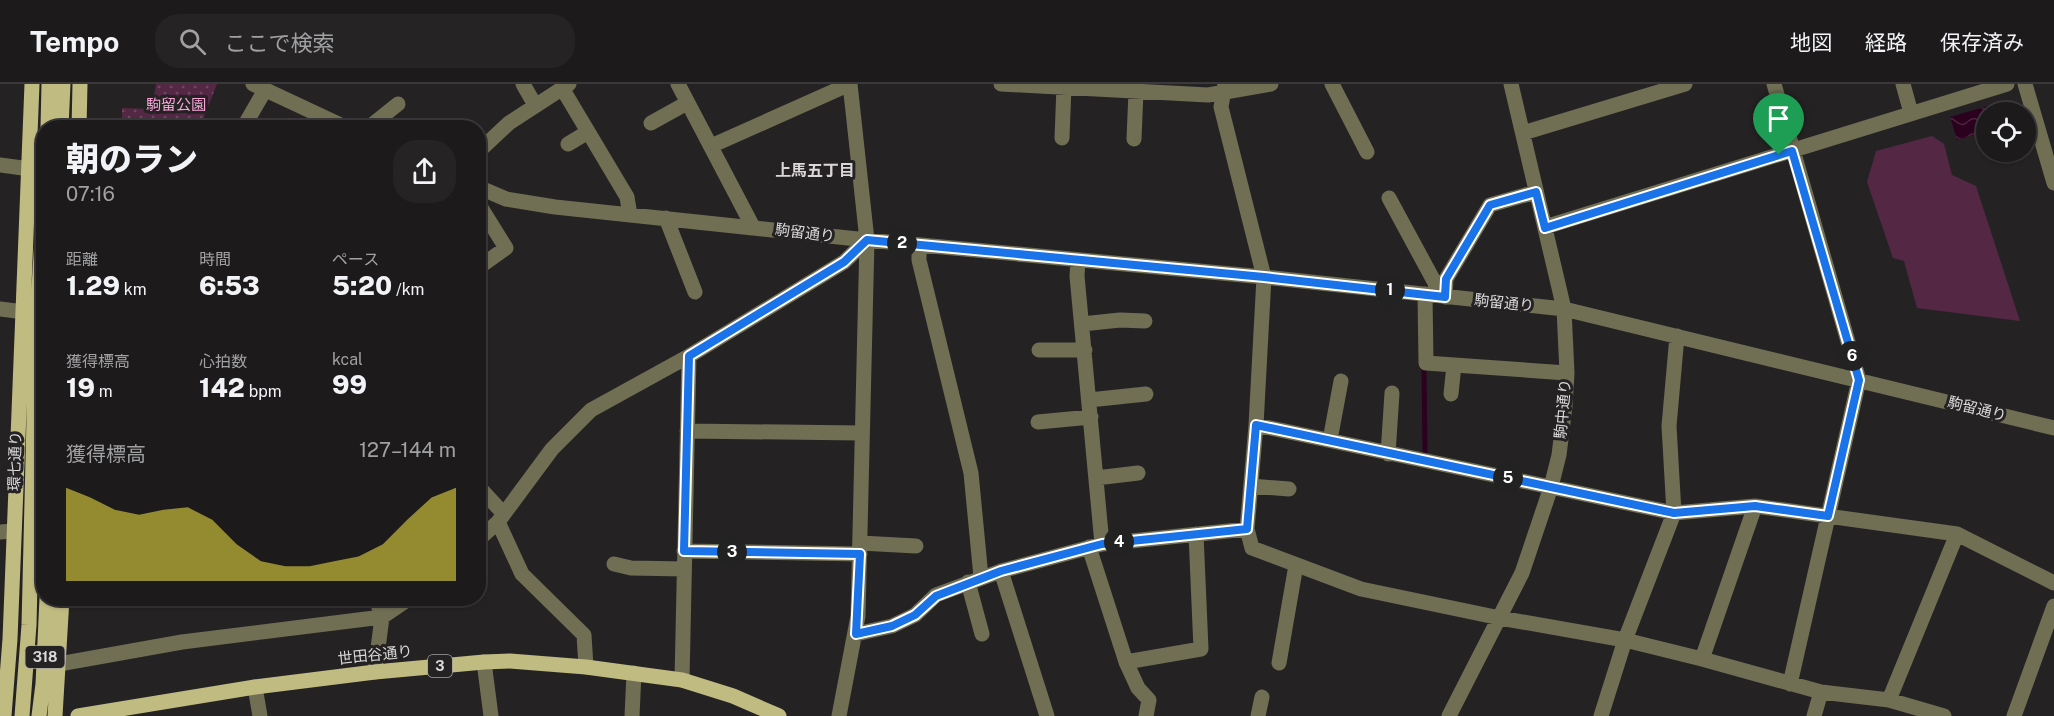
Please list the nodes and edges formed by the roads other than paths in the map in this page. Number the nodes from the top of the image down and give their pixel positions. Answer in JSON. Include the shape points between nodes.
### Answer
{"nodes":[{"id":1,"x":32,"y":84,"type":"edge"},
{"id":2,"x":49,"y":84,"type":"edge"},
{"id":3,"x":63,"y":84,"type":"edge"},
{"id":4,"x":80,"y":84,"type":"edge"},
{"id":5,"x":523,"y":84,"type":"edge"},
{"id":6,"x":678,"y":84,"type":"edge"},
{"id":7,"x":850,"y":84,"type":"edge"},
{"id":8,"x":1001,"y":84,"type":"edge"},
{"id":9,"x":1006,"y":84,"type":"edge"},
{"id":10,"x":1271,"y":84,"type":"edge"},
{"id":11,"x":1332,"y":84,"type":"edge"},
{"id":12,"x":1511,"y":84,"type":"edge"},
{"id":13,"x":1685,"y":84,"type":"edge"},
{"id":14,"x":1774,"y":84,"type":"edge"},
{"id":15,"x":1904,"y":84,"type":"edge"},
{"id":16,"x":2007,"y":84,"type":"edge"},
{"id":17,"x":2025,"y":84,"type":"edge"},
{"id":18,"x":1062,"y":85,"type":"edge"},
{"id":19,"x":565,"y":86,"type":"edge"},
{"id":20,"x":259,"y":87,"type":"edge"},
{"id":21,"x":1224,"y":89,"type":"edge"},
{"id":22,"x":1136,"y":91,"type":"junction"},
{"id":23,"x":687,"y":103,"type":"junction"},
{"id":24,"x":398,"y":104,"type":"dead end"},
{"id":25,"x":536,"y":105,"type":"junction"},
{"id":26,"x":1911,"y":113,"type":"junction"},
{"id":27,"x":55,"y":120,"type":"edge"},
{"id":28,"x":79,"y":120,"type":"edge"},
{"id":29,"x":246,"y":120,"type":"edge"},
{"id":30,"x":330,"y":120,"type":"edge"},
{"id":31,"x":378,"y":120,"type":"edge"},
{"id":32,"x":651,"y":123,"type":"dead end"},
{"id":33,"x":588,"y":132,"type":"junction"},
{"id":34,"x":1523,"y":133,"type":"junction"},
{"id":35,"x":1062,"y":138,"type":"dead end"},
{"id":36,"x":1134,"y":139,"type":"dead end"},
{"id":37,"x":486,"y":144,"type":"edge"},
{"id":38,"x":568,"y":144,"type":"dead end"},
{"id":39,"x":711,"y":147,"type":"junction"},
{"id":40,"x":2049,"y":147,"type":"edge"},
{"id":41,"x":1792,"y":151,"type":"junction"},
{"id":42,"x":1367,"y":152,"type":"dead end"},
{"id":43,"x":0,"y":165,"type":"edge"},
{"id":44,"x":30,"y":169,"type":"junction"},
{"id":45,"x":2054,"y":183,"type":"edge"},
{"id":46,"x":1536,"y":192,"type":"junction"},
{"id":47,"x":486,"y":196,"type":"edge"},
{"id":48,"x":1389,"y":198,"type":"dead end"},
{"id":49,"x":486,"y":207,"type":"edge"},
{"id":50,"x":630,"y":215,"type":"junction"},
{"id":51,"x":666,"y":218,"type":"junction"},
{"id":52,"x":753,"y":227,"type":"junction"},
{"id":53,"x":1545,"y":228,"type":"junction"},
{"id":54,"x":867,"y":240,"type":"junction"},
{"id":55,"x":919,"y":245,"type":"junction"},
{"id":56,"x":1078,"y":260,"type":"junction"},
{"id":57,"x":486,"y":262,"type":"edge"},
{"id":58,"x":1264,"y":277,"type":"junction"},
{"id":59,"x":695,"y":292,"type":"dead end"},
{"id":60,"x":1435,"y":295,"type":"junction"},
{"id":61,"x":0,"y":309,"type":"edge"},
{"id":62,"x":1564,"y":309,"type":"junction"},
{"id":63,"x":24,"y":312,"type":"junction"},
{"id":64,"x":1145,"y":321,"type":"dead end"},
{"id":65,"x":1083,"y":324,"type":"junction"},
{"id":66,"x":36,"y":336,"type":"edge"},
{"id":67,"x":1677,"y":336,"type":"junction"},
{"id":68,"x":1039,"y":350,"type":"dead end"},
{"id":69,"x":1085,"y":351,"type":"junction"},
{"id":70,"x":689,"y":356,"type":"junction"},
{"id":71,"x":1454,"y":365,"type":"junction"},
{"id":72,"x":1567,"y":373,"type":"junction"},
{"id":73,"x":1859,"y":380,"type":"junction"},
{"id":74,"x":1341,"y":381,"type":"dead end"},
{"id":75,"x":1392,"y":393,"type":"dead end"},
{"id":76,"x":1146,"y":394,"type":"dead end"},
{"id":77,"x":1451,"y":394,"type":"dead end"},
{"id":78,"x":1089,"y":400,"type":"junction"},
{"id":79,"x":1091,"y":417,"type":"junction"},
{"id":80,"x":1038,"y":422,"type":"dead end"},
{"id":81,"x":1256,"y":425,"type":"junction"},
{"id":82,"x":2054,"y":428,"type":"edge"},
{"id":83,"x":687,"y":431,"type":"junction"},
{"id":84,"x":861,"y":433,"type":"junction"},
{"id":85,"x":1330,"y":440,"type":"junction"},
{"id":86,"x":1388,"y":454,"type":"junction"},
{"id":87,"x":1138,"y":473,"type":"dead end"},
{"id":88,"x":1096,"y":478,"type":"junction"},
{"id":89,"x":1251,"y":486,"type":"junction"},
{"id":90,"x":1551,"y":487,"type":"junction"},
{"id":91,"x":1289,"y":489,"type":"dead end"},
{"id":92,"x":486,"y":497,"type":"edge"},
{"id":93,"x":1755,"y":506,"type":"junction"},
{"id":94,"x":1674,"y":513,"type":"junction"},
{"id":95,"x":1828,"y":516,"type":"junction"},
{"id":96,"x":500,"y":517,"type":"junction"},
{"id":97,"x":1247,"y":529,"type":"junction"},
{"id":98,"x":7,"y":532,"type":"edge"},
{"id":99,"x":486,"y":532,"type":"edge"},
{"id":100,"x":1196,"y":534,"type":"junction"},
{"id":101,"x":1957,"y":534,"type":"junction"},
{"id":102,"x":1096,"y":545,"type":"junction"},
{"id":103,"x":916,"y":546,"type":"dead end"},
{"id":104,"x":860,"y":549,"type":"junction"},
{"id":105,"x":684,"y":551,"type":"junction"},
{"id":106,"x":614,"y":564,"type":"dead end"},
{"id":107,"x":1296,"y":565,"type":"junction"},
{"id":108,"x":684,"y":569,"type":"junction"},
{"id":109,"x":1001,"y":571,"type":"junction"},
{"id":110,"x":975,"y":579,"type":"junction"},
{"id":111,"x":2054,"y":583,"type":"edge"},
{"id":112,"x":47,"y":606,"type":"edge"},
{"id":113,"x":62,"y":606,"type":"edge"},
{"id":114,"x":379,"y":606,"type":"edge"},
{"id":115,"x":398,"y":606,"type":"edge"},
{"id":116,"x":2054,"y":606,"type":"edge"},
{"id":117,"x":382,"y":617,"type":"junction"},
{"id":118,"x":1500,"y":618,"type":"junction"},
{"id":119,"x":856,"y":634,"type":"junction"},
{"id":120,"x":982,"y":634,"type":"dead end"},
{"id":121,"x":1625,"y":640,"type":"junction"},
{"id":122,"x":2048,"y":640,"type":"edge"},
{"id":123,"x":1702,"y":658,"type":"junction"},
{"id":124,"x":484,"y":662,"type":"junction"},
{"id":125,"x":1126,"y":662,"type":"junction"},
{"id":126,"x":1279,"y":663,"type":"dead end"},
{"id":127,"x":59,"y":664,"type":"junction"},
{"id":128,"x":586,"y":667,"type":"junction"},
{"id":129,"x":375,"y":672,"type":"junction"},
{"id":130,"x":634,"y":673,"type":"junction"},
{"id":131,"x":682,"y":680,"type":"junction"},
{"id":132,"x":1790,"y":684,"type":"junction"},
{"id":133,"x":255,"y":687,"type":"junction"},
{"id":134,"x":1821,"y":692,"type":"junction"},
{"id":135,"x":1262,"y":697,"type":"dead end"},
{"id":136,"x":1890,"y":700,"type":"junction"},
{"id":137,"x":1910,"y":711,"type":"edge"},
{"id":138,"x":4,"y":716,"type":"edge"},
{"id":139,"x":22,"y":716,"type":"edge"},
{"id":140,"x":39,"y":716,"type":"edge"},
{"id":141,"x":55,"y":716,"type":"edge"},
{"id":142,"x":78,"y":716,"type":"edge"},
{"id":143,"x":260,"y":716,"type":"edge"},
{"id":144,"x":490,"y":716,"type":"edge"},
{"id":145,"x":632,"y":716,"type":"edge"},
{"id":146,"x":779,"y":716,"type":"edge"},
{"id":147,"x":839,"y":716,"type":"edge"},
{"id":148,"x":1047,"y":716,"type":"edge"},
{"id":149,"x":1146,"y":716,"type":"edge"},
{"id":150,"x":1258,"y":716,"type":"edge"},
{"id":151,"x":1449,"y":716,"type":"edge"},
{"id":152,"x":1601,"y":716,"type":"edge"},
{"id":153,"x":1814,"y":716,"type":"edge"},
{"id":154,"x":1944,"y":716,"type":"edge"},
{"id":155,"x":2014,"y":716,"type":"edge"}],
"edges":[{"from":1,"to":44,"type":"main road","number":"318"},
{"from":2,"to":27,"type":"main road"},
{"from":3,"to":27,"type":"main road"},
{"from":4,"to":28,"type":"main road"},
{"from":5,"to":25,"type":"street"},
{"from":6,"to":23,"type":"street"},
{"from":7,"to":39,"type":"street"},
{"from":7,"to":54,"type":"street"},
{"from":8,"to":9,"type":"street"},
{"from":9,"to":18,"type":"street"},
{"from":10,"to":21,"type":"street"},
{"from":11,"to":42,"type":"street"},
{"from":12,"to":34,"type":"street","name":"駒中通り"},
{"from":13,"to":34,"type":"street"},
{"from":14,"to":41,"type":"street"},
{"from":15,"to":26,"type":"street"},
{"from":16,"to":26,"type":"street"},
{"from":17,"to":40,"type":"street"},
{"from":18,"to":22,"type":"street"},
{"from":18,"to":35,"type":"street"},
{"from":19,"to":25,"type":"street"},
{"from":19,"to":33,"type":"street"},
{"from":20,"to":29,"type":"street"},
{"from":20,"to":30,"type":"street"},
{"from":21,"to":22,"type":"street","via":[[1208,95]]},
{"from":21,"to":58,"type":"street","via":[[1221,107]]},
{"from":22,"to":36,"type":"street"},
{"from":23,"to":32,"type":"street"},
{"from":23,"to":39,"type":"street"},
{"from":24,"to":31,"type":"street"},
{"from":25,"to":37,"type":"street","via":[[508,123]]},
{"from":26,"to":41,"type":"street"},
{"from":33,"to":38,"type":"street"},
{"from":33,"to":50,"type":"street","via":[[627,197]]},
{"from":34,"to":46,"type":"street","name":"駒中通り"},
{"from":39,"to":52,"type":"street"},
{"from":40,"to":45,"type":"street"},
{"from":41,"to":53,"type":"street"},
{"from":41,"to":73,"type":"street"},
{"from":43,"to":44,"type":"street"},
{"from":44,"to":63,"type":"main road","number":"318"},
{"from":46,"to":53,"type":"street","name":"駒中通り"},
{"from":46,"to":60,"type":"street","via":[[1490,205]]},
{"from":47,"to":50,"type":"street","name":"駒留通り"},
{"from":48,"to":60,"type":"street","via":[[1435,283]]},
{"from":49,"to":57,"type":"street","via":[[506,248]]},
{"from":50,"to":51,"type":"street","name":"駒留通り"},
{"from":51,"to":52,"type":"street","name":"駒留通り"},
{"from":51,"to":59,"type":"street"},
{"from":52,"to":54,"type":"street","name":"駒留通り"},
{"from":53,"to":62,"type":"street","name":"駒中通り"},
{"from":54,"to":55,"type":"street","name":"駒留通り"},
{"from":54,"to":70,"type":"street","via":[[844,262]]},
{"from":54,"to":84,"type":"street"},
{"from":55,"to":56,"type":"street","name":"駒留通り"},
{"from":55,"to":110,"type":"street","via":[[919,260],[971,473]]},
{"from":56,"to":58,"type":"street","name":"駒留通り"},
{"from":56,"to":65,"type":"street"},
{"from":58,"to":60,"type":"street","name":"駒留通り"},
{"from":58,"to":81,"type":"street"},
{"from":60,"to":62,"type":"street","name":"駒留通り"},
{"from":60,"to":71,"type":"street","via":[[1425,363]]},
{"from":61,"to":63,"type":"street"},
{"from":62,"to":67,"type":"street","name":"駒留通り"},
{"from":62,"to":72,"type":"street","name":"駒中通り"},
{"from":63,"to":98,"type":"main road","number":"318"},
{"from":64,"to":65,"type":"street"},
{"from":65,"to":69,"type":"street"},
{"from":66,"to":139,"type":"main road","name":"環七通り","number":"318","via":[[29,625]]},
{"from":67,"to":73,"type":"street","name":"駒留通り"},
{"from":67,"to":94,"type":"street","via":[[1670,426]]},
{"from":68,"to":69,"type":"street"},
{"from":69,"to":78,"type":"street"},
{"from":70,"to":83,"type":"street"},
{"from":70,"to":96,"type":"street","via":[[591,410],[552,449]]},
{"from":71,"to":72,"type":"street"},
{"from":71,"to":77,"type":"street"},
{"from":72,"to":90,"type":"street","name":"駒中通り"},
{"from":73,"to":82,"type":"street","name":"駒留通り"},
{"from":73,"to":95,"type":"street"},
{"from":74,"to":85,"type":"street"},
{"from":75,"to":86,"type":"street"},
{"from":76,"to":78,"type":"street"},
{"from":78,"to":79,"type":"street"},
{"from":79,"to":80,"type":"street"},
{"from":79,"to":88,"type":"street"},
{"from":81,"to":85,"type":"street"},
{"from":81,"to":89,"type":"street"},
{"from":83,"to":84,"type":"street"},
{"from":83,"to":105,"type":"street"},
{"from":84,"to":104,"type":"street"},
{"from":85,"to":86,"type":"street"},
{"from":86,"to":90,"type":"street"},
{"from":87,"to":88,"type":"street"},
{"from":88,"to":102,"type":"street"},
{"from":89,"to":91,"type":"street"},
{"from":89,"to":97,"type":"street"},
{"from":90,"to":94,"type":"street"},
{"from":90,"to":118,"type":"street","name":"駒中通り","via":[[1522,573]]},
{"from":92,"to":96,"type":"street"},
{"from":93,"to":94,"type":"street"},
{"from":93,"to":95,"type":"street"},
{"from":93,"to":123,"type":"street"},
{"from":94,"to":121,"type":"street"},
{"from":95,"to":101,"type":"street"},
{"from":95,"to":132,"type":"street"},
{"from":96,"to":99,"type":"street"},
{"from":96,"to":128,"type":"street","via":[[522,574],[584,634]]},
{"from":97,"to":100,"type":"street"},
{"from":97,"to":107,"type":"street","via":[[1252,548]]},
{"from":98,"to":138,"type":"main road","number":"318","via":[[9,651]]},
{"from":100,"to":102,"type":"street"},
{"from":100,"to":125,"type":"street","via":[[1201,649]]},
{"from":101,"to":111,"type":"street"},
{"from":101,"to":136,"type":"street"},
{"from":102,"to":109,"type":"street"},
{"from":102,"to":125,"type":"street"},
{"from":103,"to":104,"type":"street"},
{"from":104,"to":105,"type":"street"},
{"from":104,"to":119,"type":"street"},
{"from":105,"to":108,"type":"street"},
{"from":106,"to":108,"type":"street"},
{"from":107,"to":118,"type":"street","via":[[1361,589]]},
{"from":107,"to":126,"type":"street"},
{"from":108,"to":131,"type":"street"},
{"from":109,"to":110,"type":"street"},
{"from":109,"to":148,"type":"street"},
{"from":110,"to":119,"type":"street","via":[[936,596],[915,615],[892,626]]},
{"from":110,"to":120,"type":"street"},
{"from":112,"to":140,"type":"main road","number":"318"},
{"from":113,"to":127,"type":"main road","number":"318"},
{"from":114,"to":117,"type":"street"},
{"from":115,"to":117,"type":"street"},
{"from":116,"to":122,"type":"street"},
{"from":117,"to":127,"type":"street","via":[[182,642]]},
{"from":117,"to":129,"type":"street"},
{"from":118,"to":121,"type":"street"},
{"from":118,"to":151,"type":"street","name":"駒中通り"},
{"from":119,"to":147,"type":"street"},
{"from":121,"to":123,"type":"street"},
{"from":121,"to":152,"type":"street"},
{"from":122,"to":155,"type":"street"},
{"from":123,"to":132,"type":"street"},
{"from":124,"to":128,"type":"main road","name":"世田谷通り","number":"3"},
{"from":124,"to":129,"type":"main road","name":"世田谷通り","number":"3"},
{"from":124,"to":144,"type":"street"},
{"from":125,"to":149,"type":"street","via":[[1138,688],[1149,700]]},
{"from":127,"to":141,"type":"main road","number":"318"},
{"from":128,"to":130,"type":"main road","name":"世田谷通り","number":"3"},
{"from":129,"to":133,"type":"main road","name":"世田谷通り","number":"3"},
{"from":130,"to":131,"type":"main road","name":"世田谷通り","number":"3"},
{"from":130,"to":145,"type":"street"},
{"from":131,"to":146,"type":"main road","name":"世田谷通り","number":"3"},
{"from":132,"to":134,"type":"street"},
{"from":133,"to":142,"type":"main road","name":"世田谷通り","number":"3"},
{"from":133,"to":143,"type":"street"},
{"from":134,"to":136,"type":"street"},
{"from":134,"to":153,"type":"street"},
{"from":135,"to":150,"type":"street"},
{"from":136,"to":137,"type":"street"},
{"from":137,"to":154,"type":"street"}]}
